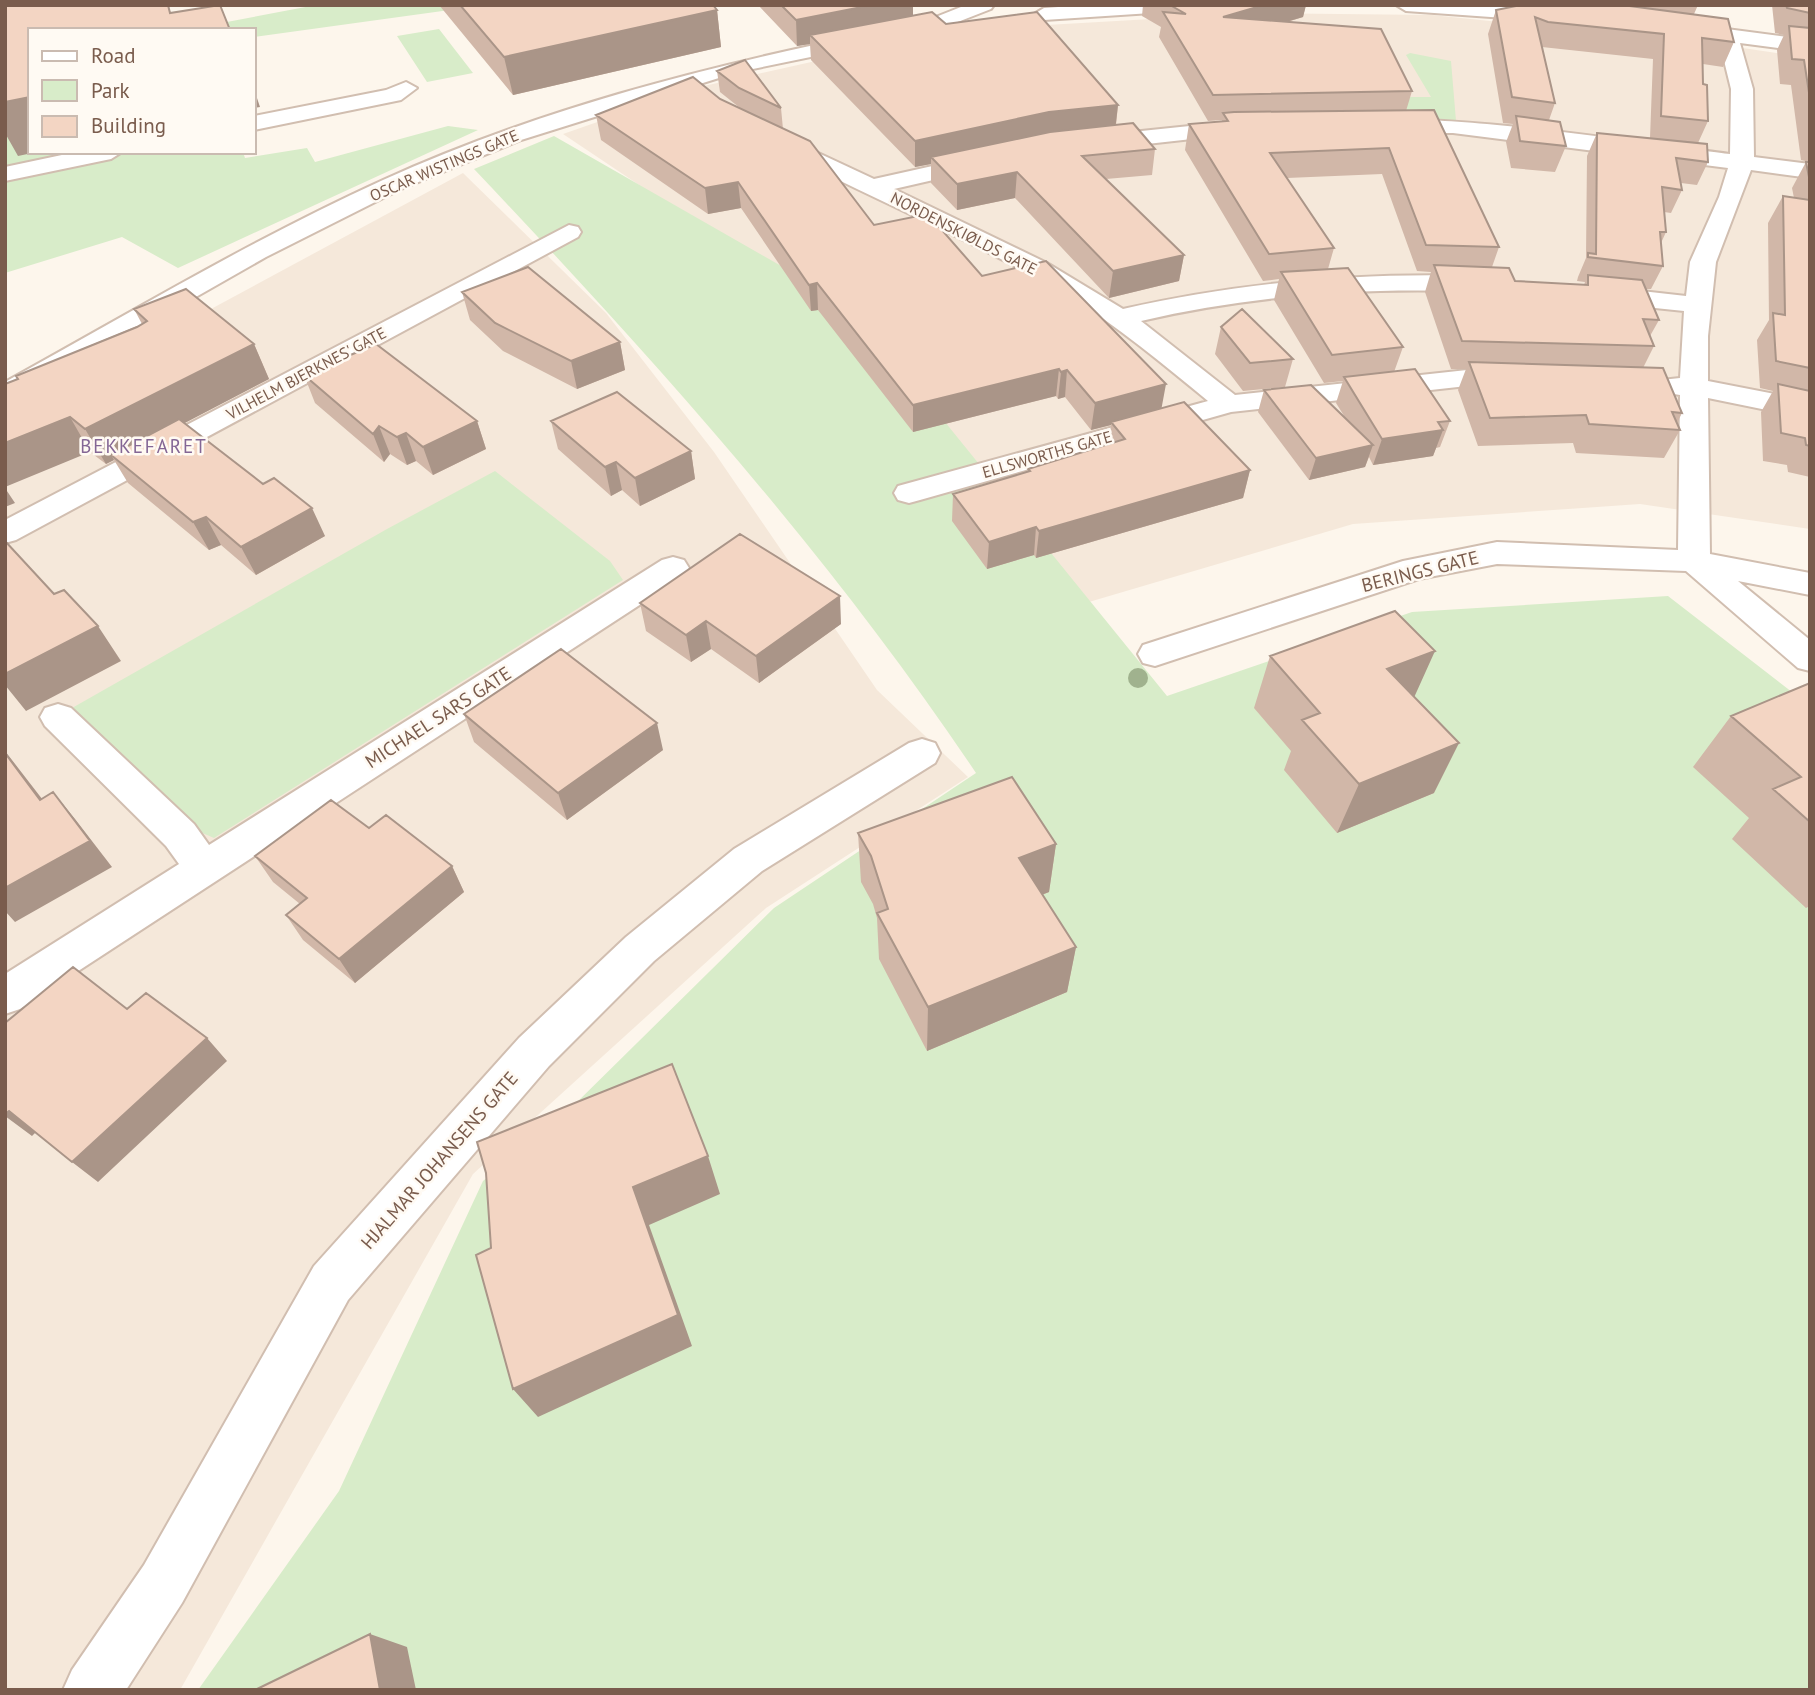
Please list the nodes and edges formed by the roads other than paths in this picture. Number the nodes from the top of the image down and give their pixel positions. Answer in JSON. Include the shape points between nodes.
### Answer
{"nodes":[{"id":1,"x":1182,"y":5,"type":"edge"},
{"id":2,"x":1406,"y":5,"type":"edge"},
{"id":3,"x":1053,"y":9,"type":"edge"},
{"id":4,"x":1001,"y":10,"type":"edge"},
{"id":5,"x":1565,"y":17,"type":"edge"},
{"id":6,"x":1686,"y":30,"type":"edge"},
{"id":7,"x":1728,"y":35,"type":"junction"},
{"id":8,"x":1810,"y":46,"type":"edge"},
{"id":9,"x":406,"y":88,"type":"dead end"},
{"id":10,"x":256,"y":123,"type":"edge"},
{"id":11,"x":1363,"y":127,"type":"edge"},
{"id":12,"x":1256,"y":128,"type":"edge"},
{"id":13,"x":757,"y":130,"type":"edge"},
{"id":14,"x":1074,"y":145,"type":"edge"},
{"id":15,"x":101,"y":154,"type":"edge"},
{"id":16,"x":1008,"y":156,"type":"edge"},
{"id":17,"x":1742,"y":160,"type":"junction"},
{"id":18,"x":1810,"y":171,"type":"edge"},
{"id":19,"x":5,"y":174,"type":"edge"},
{"id":20,"x":875,"y":186,"type":"junction"},
{"id":21,"x":569,"y":232,"type":"dead end"},
{"id":22,"x":1508,"y":285,"type":"edge"},
{"id":23,"x":1576,"y":292,"type":"edge"},
{"id":24,"x":1699,"y":305,"type":"junction"},
{"id":25,"x":1119,"y":318,"type":"junction"},
{"id":26,"x":1543,"y":381,"type":"edge"},
{"id":27,"x":1644,"y":385,"type":"edge"},
{"id":28,"x":1695,"y":387,"type":"junction"},
{"id":29,"x":5,"y":394,"type":"edge"},
{"id":30,"x":1229,"y":404,"type":"junction"},
{"id":31,"x":1810,"y":410,"type":"edge"},
{"id":32,"x":909,"y":493,"type":"dead end"},
{"id":33,"x":5,"y":533,"type":"edge"},
{"id":34,"x":1695,"y":561,"type":"junction"},
{"id":35,"x":673,"y":568,"type":"dead end"},
{"id":36,"x":1810,"y":584,"type":"edge"},
{"id":37,"x":1155,"y":654,"type":"dead end"},
{"id":38,"x":1810,"y":659,"type":"edge"},
{"id":39,"x":58,"y":717,"type":"dead end"},
{"id":40,"x":922,"y":753,"type":"dead end"},
{"id":41,"x":204,"y":869,"type":"junction"},
{"id":42,"x":5,"y":996,"type":"edge"},
{"id":43,"x":92,"y":1690,"type":"edge"}],
"edges":[{"from":1,"to":3,"type":"street","name":"OSCAR WISTINGS GATE"},
{"from":2,"to":5,"type":"street"},
{"from":3,"to":4,"type":"street","name":"OSCAR WISTINGS GATE"},
{"from":4,"to":29,"type":"street","name":"OSCAR WISTINGS GATE","via":[[734,67],[697,89],[513,135],[391,185],[257,251]]},
{"from":6,"to":7,"type":"street"},
{"from":7,"to":8,"type":"street"},
{"from":7,"to":17,"type":"street","via":[[1742,89]]},
{"from":9,"to":10,"type":"street","via":[[393,95]]},
{"from":11,"to":17,"type":"street","via":[[1453,126]]},
{"from":12,"to":14,"type":"street"},
{"from":13,"to":20,"type":"street","name":"NORDENSKIØLDS GATE"},
{"from":15,"to":19,"type":"street"},
{"from":16,"to":20,"type":"street"},
{"from":17,"to":18,"type":"street"},
{"from":17,"to":24,"type":"street","via":[[1703,262]]},
{"from":20,"to":25,"type":"street","name":"NORDENSKIØLDS GATE"},
{"from":21,"to":33,"type":"street","name":"VILHELM BJERKNES' GATE"},
{"from":22,"to":25,"type":"street","via":[[1367,283],[1235,293]]},
{"from":23,"to":24,"type":"street"},
{"from":24,"to":28,"type":"street","via":[[1693,336]]},
{"from":25,"to":30,"type":"street","name":"NORDENSKIØLDS GATE"},
{"from":26,"to":30,"type":"street","name":"ELLSWORTHS GATE","via":[[1467,378]]},
{"from":27,"to":28,"type":"street"},
{"from":28,"to":31,"type":"street"},
{"from":28,"to":34,"type":"street"},
{"from":30,"to":32,"type":"street","name":"ELLSWORTHS GATE"},
{"from":34,"to":36,"type":"street","name":"BERINGS GATE"},
{"from":34,"to":37,"type":"street","name":"BERINGS GATE","via":[[1497,553],[1414,569]]},
{"from":34,"to":38,"type":"street"},
{"from":35,"to":41,"type":"street","name":"MICHAEL SARS GATE"},
{"from":39,"to":41,"type":"street","via":[[180,835]]},
{"from":40,"to":43,"type":"street","name":"HJALMAR JOHANSENS GATE","via":[[748,860],[640,949],[534,1052],[331,1283],[163,1584]]},
{"from":41,"to":42,"type":"street","name":"MICHAEL SARS GATE"}]}
